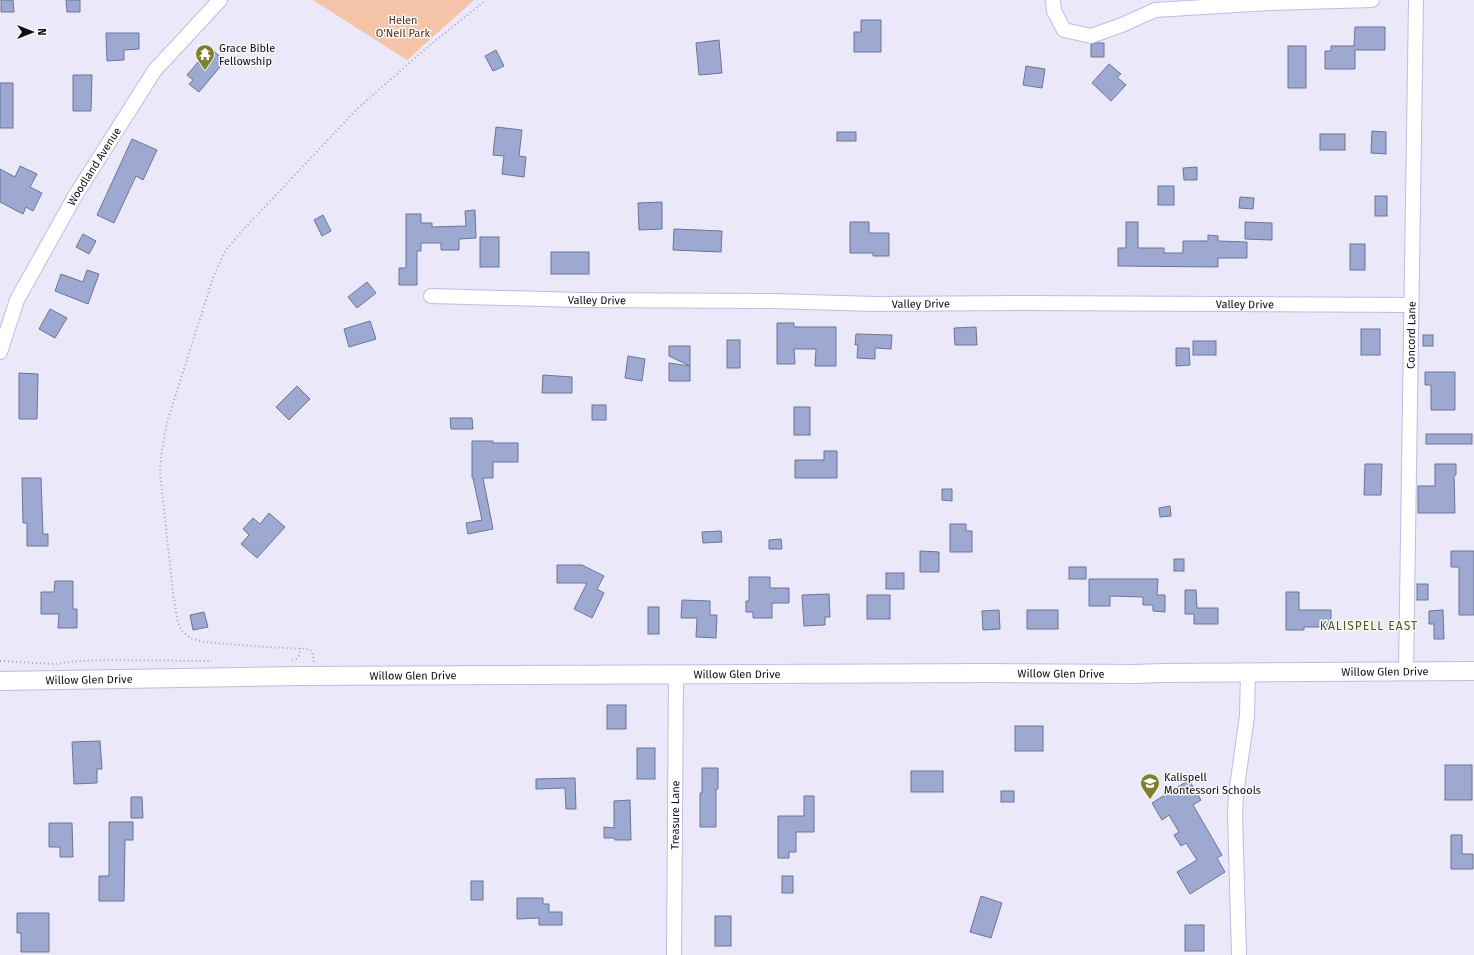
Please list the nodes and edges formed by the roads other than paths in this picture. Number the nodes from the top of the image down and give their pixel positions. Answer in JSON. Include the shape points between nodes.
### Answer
{"nodes":[{"id":1,"x":220,"y":0,"type":"edge"},
{"id":2,"x":1053,"y":0,"type":"edge"},
{"id":3,"x":1372,"y":0,"type":"edge"},
{"id":4,"x":1416,"y":0,"type":"edge"},
{"id":5,"x":431,"y":296,"type":"dead end"},
{"id":6,"x":1411,"y":305,"type":"junction"},
{"id":7,"x":0,"y":352,"type":"edge"},
{"id":8,"x":1406,"y":671,"type":"junction"},
{"id":9,"x":1474,"y":671,"type":"edge"},
{"id":10,"x":1248,"y":672,"type":"junction"},
{"id":11,"x":676,"y":674,"type":"junction"},
{"id":12,"x":0,"y":681,"type":"edge"},
{"id":13,"x":674,"y":955,"type":"edge"},
{"id":14,"x":1239,"y":955,"type":"edge"}],
"edges":[{"from":1,"to":7,"type":"street","name":"Woodland Avenue","via":[[154,70],[79,190],[17,300]]},
{"from":2,"to":3,"type":"street","via":[[1054,11],[1064,30],[1091,36],[1155,10]]},
{"from":4,"to":6,"type":"street","name":"Concord Lane"},
{"from":5,"to":6,"type":"street","name":"Valley Drive","via":[[875,304]]},
{"from":6,"to":8,"type":"street","name":"Concord Lane"},
{"from":8,"to":9,"type":"main road","name":"Willow Glen Drive"},
{"from":8,"to":10,"type":"main road","name":"Willow Glen Drive"},
{"from":10,"to":11,"type":"main road","name":"Willow Glen Drive"},
{"from":10,"to":14,"type":"street","via":[[1247,716],[1235,815]]},
{"from":11,"to":12,"type":"main road","name":"Willow Glen Drive"},
{"from":11,"to":13,"type":"street","name":"Treasure Lane"}]}
